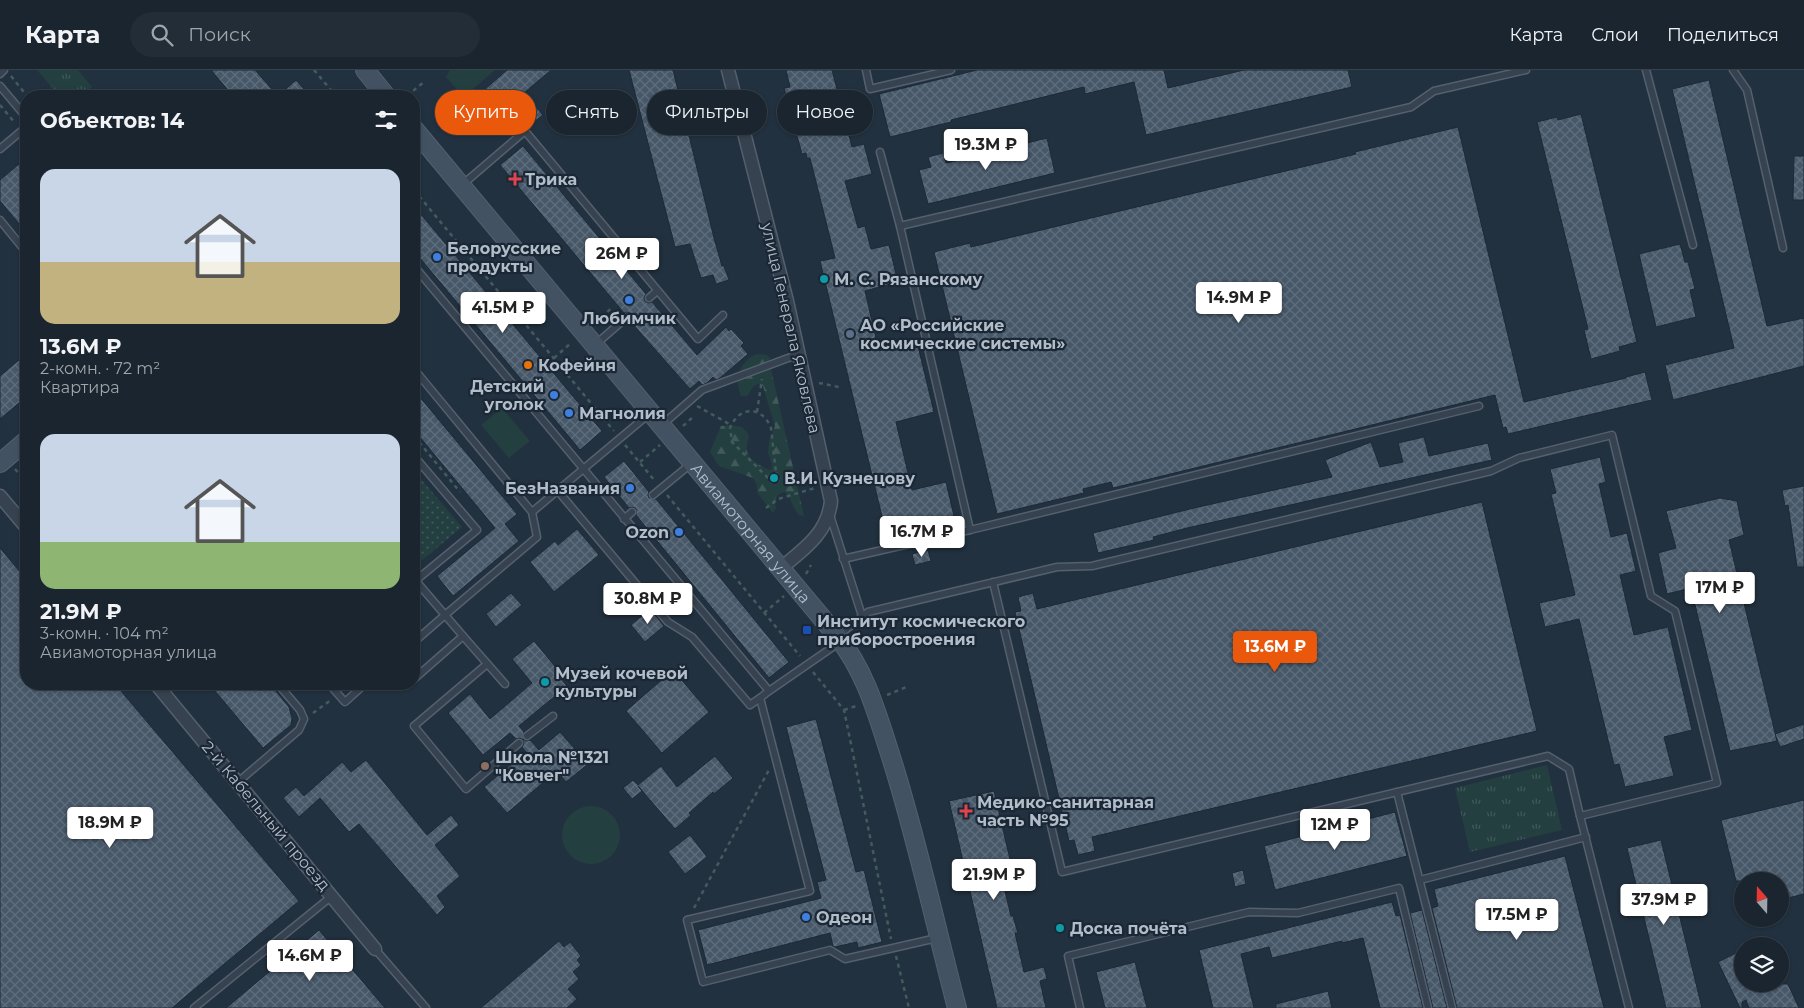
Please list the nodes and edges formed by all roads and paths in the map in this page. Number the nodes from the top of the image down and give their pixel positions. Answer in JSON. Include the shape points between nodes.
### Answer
{"nodes":[{"id":1,"x":5,"y":70,"type":"edge"},
{"id":2,"x":314,"y":70,"type":"edge"},
{"id":3,"x":365,"y":70,"type":"edge"},
{"id":4,"x":728,"y":70,"type":"edge"},
{"id":5,"x":866,"y":70,"type":"edge"},
{"id":6,"x":951,"y":70,"type":"edge"},
{"id":7,"x":1526,"y":70,"type":"edge"},
{"id":8,"x":1646,"y":70,"type":"edge"},
{"id":9,"x":1732,"y":70,"type":"edge"},
{"id":10,"x":0,"y":74,"type":"edge"},
{"id":11,"x":425,"y":81,"type":"dead end"},
{"id":12,"x":0,"y":86,"type":"edge"},
{"id":13,"x":22,"y":90,"type":"edge"},
{"id":14,"x":331,"y":90,"type":"edge"},
{"id":15,"x":381,"y":90,"type":"edge"},
{"id":16,"x":414,"y":90,"type":"edge"},
{"id":17,"x":0,"y":105,"type":"edge"},
{"id":18,"x":20,"y":110,"type":"edge"},
{"id":19,"x":20,"y":125,"type":"edge"},
{"id":20,"x":20,"y":132,"type":"edge"},
{"id":21,"x":420,"y":136,"type":"edge"},
{"id":22,"x":0,"y":148,"type":"edge"},
{"id":23,"x":880,"y":152,"type":"dead end"},
{"id":24,"x":461,"y":186,"type":"junction"},
{"id":25,"x":420,"y":197,"type":"edge"},
{"id":26,"x":0,"y":220,"type":"edge"},
{"id":27,"x":900,"y":226,"type":"junction"},
{"id":28,"x":20,"y":245,"type":"edge"},
{"id":29,"x":1693,"y":245,"type":"dead end"},
{"id":30,"x":1783,"y":248,"type":"dead end"},
{"id":31,"x":420,"y":273,"type":"edge"},
{"id":32,"x":657,"y":291,"type":"junction"},
{"id":33,"x":649,"y":298,"type":"dead end"},
{"id":34,"x":613,"y":307,"type":"dead end"},
{"id":35,"x":723,"y":315,"type":"dead end"},
{"id":36,"x":627,"y":317,"type":"dead end"},
{"id":37,"x":595,"y":322,"type":"dead end"},
{"id":38,"x":573,"y":341,"type":"dead end"},
{"id":39,"x":594,"y":345,"type":"junction"},
{"id":40,"x":799,"y":354,"type":"junction"},
{"id":41,"x":554,"y":358,"type":"junction"},
{"id":42,"x":763,"y":368,"type":"junction"},
{"id":43,"x":420,"y":376,"type":"edge"},
{"id":44,"x":691,"y":400,"type":"junction"},
{"id":45,"x":1479,"y":406,"type":"dead end"},
{"id":46,"x":758,"y":412,"type":"junction"},
{"id":47,"x":692,"y":417,"type":"dead end"},
{"id":48,"x":656,"y":420,"type":"junction"},
{"id":49,"x":731,"y":424,"type":"junction"},
{"id":50,"x":682,"y":426,"type":"dead end"},
{"id":51,"x":620,"y":438,"type":"junction"},
{"id":52,"x":661,"y":445,"type":"dead end"},
{"id":53,"x":20,"y":448,"type":"edge"},
{"id":54,"x":640,"y":462,"type":"junction"},
{"id":55,"x":420,"y":463,"type":"edge"},
{"id":56,"x":692,"y":463,"type":"junction"},
{"id":57,"x":5,"y":464,"type":"edge"},
{"id":58,"x":584,"y":469,"type":"junction"},
{"id":59,"x":776,"y":473,"type":"junction"},
{"id":60,"x":20,"y":477,"type":"edge"},
{"id":61,"x":860,"y":477,"type":"dead end"},
{"id":62,"x":768,"y":478,"type":"junction"},
{"id":63,"x":840,"y":482,"type":"dead end"},
{"id":64,"x":662,"y":488,"type":"junction"},
{"id":65,"x":812,"y":488,"type":"dead end"},
{"id":66,"x":558,"y":491,"type":"junction"},
{"id":67,"x":0,"y":496,"type":"edge"},
{"id":68,"x":652,"y":496,"type":"dead end"},
{"id":69,"x":766,"y":508,"type":"dead end"},
{"id":70,"x":532,"y":512,"type":"junction"},
{"id":71,"x":632,"y":512,"type":"dead end"},
{"id":72,"x":830,"y":514,"type":"junction"},
{"id":73,"x":624,"y":519,"type":"junction"},
{"id":74,"x":20,"y":520,"type":"edge"},
{"id":75,"x":970,"y":530,"type":"junction"},
{"id":76,"x":843,"y":559,"type":"junction"},
{"id":77,"x":811,"y":565,"type":"dead end"},
{"id":78,"x":780,"y":569,"type":"junction"},
{"id":79,"x":806,"y":575,"type":"dead end"},
{"id":80,"x":420,"y":578,"type":"edge"},
{"id":81,"x":993,"y":582,"type":"junction"},
{"id":82,"x":420,"y":588,"type":"edge"},
{"id":83,"x":786,"y":594,"type":"dead end"},
{"id":84,"x":764,"y":613,"type":"junction"},
{"id":85,"x":445,"y":615,"type":"junction"},
{"id":86,"x":862,"y":616,"type":"junction"},
{"id":87,"x":464,"y":636,"type":"junction"},
{"id":88,"x":420,"y":637,"type":"edge"},
{"id":89,"x":838,"y":639,"type":"junction"},
{"id":90,"x":488,"y":664,"type":"junction"},
{"id":91,"x":807,"y":665,"type":"junction"},
{"id":92,"x":420,"y":674,"type":"edge"},
{"id":93,"x":505,"y":684,"type":"dead end"},
{"id":94,"x":161,"y":690,"type":"edge"},
{"id":95,"x":283,"y":690,"type":"edge"},
{"id":96,"x":334,"y":690,"type":"edge"},
{"id":97,"x":358,"y":690,"type":"edge"},
{"id":98,"x":769,"y":692,"type":"junction"},
{"id":99,"x":339,"y":695,"type":"junction"},
{"id":100,"x":760,"y":698,"type":"junction"},
{"id":101,"x":553,"y":716,"type":"dead end"},
{"id":102,"x":304,"y":719,"type":"junction"},
{"id":103,"x":528,"y":736,"type":"dead end"},
{"id":104,"x":519,"y":743,"type":"dead end"},
{"id":105,"x":776,"y":756,"type":"junction"},
{"id":106,"x":238,"y":782,"type":"junction"},
{"id":107,"x":1397,"y":792,"type":"junction"},
{"id":108,"x":1580,"y":816,"type":"junction"},
{"id":109,"x":1586,"y":837,"type":"junction"},
{"id":110,"x":1420,"y":880,"type":"junction"},
{"id":111,"x":332,"y":896,"type":"junction"},
{"id":112,"x":687,"y":920,"type":"junction"},
{"id":113,"x":938,"y":938,"type":"junction"},
{"id":114,"x":893,"y":947,"type":"junction"},
{"id":115,"x":375,"y":949,"type":"joint"},
{"id":116,"x":194,"y":1008,"type":"edge"},
{"id":117,"x":426,"y":1008,"type":"edge"},
{"id":118,"x":909,"y":1008,"type":"edge"},
{"id":119,"x":957,"y":1008,"type":"edge"},
{"id":120,"x":1080,"y":1008,"type":"edge"},
{"id":121,"x":1428,"y":1008,"type":"edge"},
{"id":122,"x":1452,"y":1008,"type":"edge"},
{"id":123,"x":1629,"y":1008,"type":"edge"}],
"edges":[{"from":1,"to":10,"type":"lane"},
{"from":1,"to":13,"type":"path"},
{"from":2,"to":14,"type":"path"},
{"from":3,"to":15,"type":"street"},
{"from":4,"to":40,"type":"street","name":"улица Генерала Яковлева"},
{"from":5,"to":6,"type":"lane","via":[[870,89]]},
{"from":7,"to":27,"type":"lane","via":[[1434,92],[1411,107]]},
{"from":8,"to":29,"type":"lane"},
{"from":9,"to":30,"type":"lane","via":[[1747,90]]},
{"from":11,"to":16,"type":"path"},
{"from":12,"to":18,"type":"lane"},
{"from":17,"to":19,"type":"path"},
{"from":20,"to":22,"type":"lane"},
{"from":21,"to":24,"type":"street","name":"Авиамоторная улица"},
{"from":23,"to":27,"type":"lane"},
{"from":24,"to":32,"type":"lane","via":[[525,132]]},
{"from":24,"to":39,"type":"street","name":"Авиамоторная улица"},
{"from":25,"to":41,"type":"path"},
{"from":26,"to":28,"type":"lane"},
{"from":27,"to":75,"type":"lane"},
{"from":31,"to":58,"type":"lane"},
{"from":32,"to":33,"type":"lane"},
{"from":32,"to":35,"type":"lane","via":[[698,339]]},
{"from":34,"to":37,"type":"path"},
{"from":36,"to":39,"type":"lane"},
{"from":38,"to":41,"type":"path"},
{"from":39,"to":48,"type":"street","name":"Авиамоторная улица"},
{"from":40,"to":42,"type":"lane"},
{"from":40,"to":72,"type":"street","name":"улица Генерала Яковлева","via":[[831,501]]},
{"from":41,"to":51,"type":"path"},
{"from":42,"to":44,"type":"lane","via":[[702,390]]},
{"from":42,"to":46,"type":"path"},
{"from":43,"to":70,"type":"lane"},
{"from":44,"to":48,"type":"lane"},
{"from":44,"to":49,"type":"path","via":[[696,406]]},
{"from":45,"to":75,"type":"lane"},
{"from":46,"to":49,"type":"path","via":[[743,412]]},
{"from":46,"to":59,"type":"path","via":[[771,428]]},
{"from":47,"to":50,"type":"path"},
{"from":48,"to":51,"type":"lane"},
{"from":48,"to":56,"type":"street","name":"Авиамоторная улица"},
{"from":49,"to":62,"type":"path","via":[[732,442]]},
{"from":51,"to":54,"type":"path"},
{"from":51,"to":58,"type":"lane"},
{"from":52,"to":54,"type":"path"},
{"from":53,"to":57,"type":"street"},
{"from":54,"to":64,"type":"path"},
{"from":55,"to":80,"type":"lane","via":[[476,530]]},
{"from":56,"to":64,"type":"lane"},
{"from":56,"to":78,"type":"street","name":"Авиамоторная улица"},
{"from":57,"to":60,"type":"path"},
{"from":58,"to":66,"type":"lane"},
{"from":58,"to":73,"type":"lane"},
{"from":59,"to":62,"type":"path"},
{"from":59,"to":62,"type":"path","via":[[779,478],[775,483]]},
{"from":61,"to":63,"type":"path"},
{"from":64,"to":68,"type":"lane"},
{"from":64,"to":84,"type":"path"},
{"from":65,"to":69,"type":"path","via":[[778,499]]},
{"from":66,"to":70,"type":"lane"},
{"from":66,"to":100,"type":"lane","via":[[668,622],[692,636],[750,705]]},
{"from":67,"to":74,"type":"street"},
{"from":70,"to":85,"type":"lane","via":[[537,537]]},
{"from":71,"to":73,"type":"lane"},
{"from":72,"to":76,"type":"lane"},
{"from":72,"to":78,"type":"street","via":[[818,535]]},
{"from":73,"to":98,"type":"lane"},
{"from":75,"to":76,"type":"lane"},
{"from":76,"to":86,"type":"lane"},
{"from":77,"to":79,"type":"path"},
{"from":78,"to":89,"type":"street","name":"Авиамоторная улица"},
{"from":81,"to":86,"type":"lane"},
{"from":81,"to":107,"type":"lane","via":[[1062,872]]},
{"from":81,"to":108,"type":"lane","via":[[1057,567],[1092,566],[1491,471],[1519,458],[1612,435],[1651,596],[1675,611],[1717,783]]},
{"from":82,"to":85,"type":"lane"},
{"from":83,"to":84,"type":"path"},
{"from":84,"to":91,"type":"path"},
{"from":85,"to":87,"type":"lane"},
{"from":85,"to":88,"type":"lane"},
{"from":86,"to":89,"type":"lane"},
{"from":87,"to":90,"type":"lane"},
{"from":87,"to":92,"type":"lane"},
{"from":89,"to":91,"type":"lane"},
{"from":89,"to":113,"type":"street","name":"Авиамоторная улица","via":[[860,670],[873,700],[904,798]]},
{"from":90,"to":93,"type":"lane"},
{"from":90,"to":104,"type":"lane","via":[[414,726],[466,788]]},
{"from":91,"to":98,"type":"lane"},
{"from":91,"to":114,"type":"path","via":[[844,710]]},
{"from":94,"to":106,"type":"street","name":"2-й Кабельный проезд"},
{"from":95,"to":102,"type":"lane"},
{"from":96,"to":99,"type":"lane"},
{"from":97,"to":99,"type":"lane","via":[[344,702]]},
{"from":98,"to":100,"type":"lane"},
{"from":99,"to":102,"type":"path"},
{"from":100,"to":105,"type":"lane"},
{"from":101,"to":103,"type":"lane"},
{"from":102,"to":106,"type":"lane","via":[[299,730]]},
{"from":105,"to":112,"type":"path"},
{"from":105,"to":112,"type":"lane","via":[[810,890]]},
{"from":106,"to":111,"type":"street","name":"2-й Кабельный проезд"},
{"from":107,"to":108,"type":"lane","via":[[1548,756],[1569,769]]},
{"from":107,"to":110,"type":"lane"},
{"from":108,"to":109,"type":"lane"},
{"from":109,"to":110,"type":"lane"},
{"from":109,"to":123,"type":"lane"},
{"from":110,"to":122,"type":"lane"},
{"from":111,"to":115,"type":"street","name":"2-й Кабельный проезд"},
{"from":111,"to":116,"type":"lane"},
{"from":112,"to":114,"type":"lane","via":[[703,982],[830,950],[845,959]]},
{"from":113,"to":114,"type":"lane"},
{"from":113,"to":119,"type":"street","name":"Авиамоторная улица"},
{"from":114,"to":118,"type":"path"},
{"from":115,"to":117,"type":"lane"},
{"from":120,"to":121,"type":"lane","via":[[1068,956],[1250,912],[1298,913],[1399,888]]}]}
